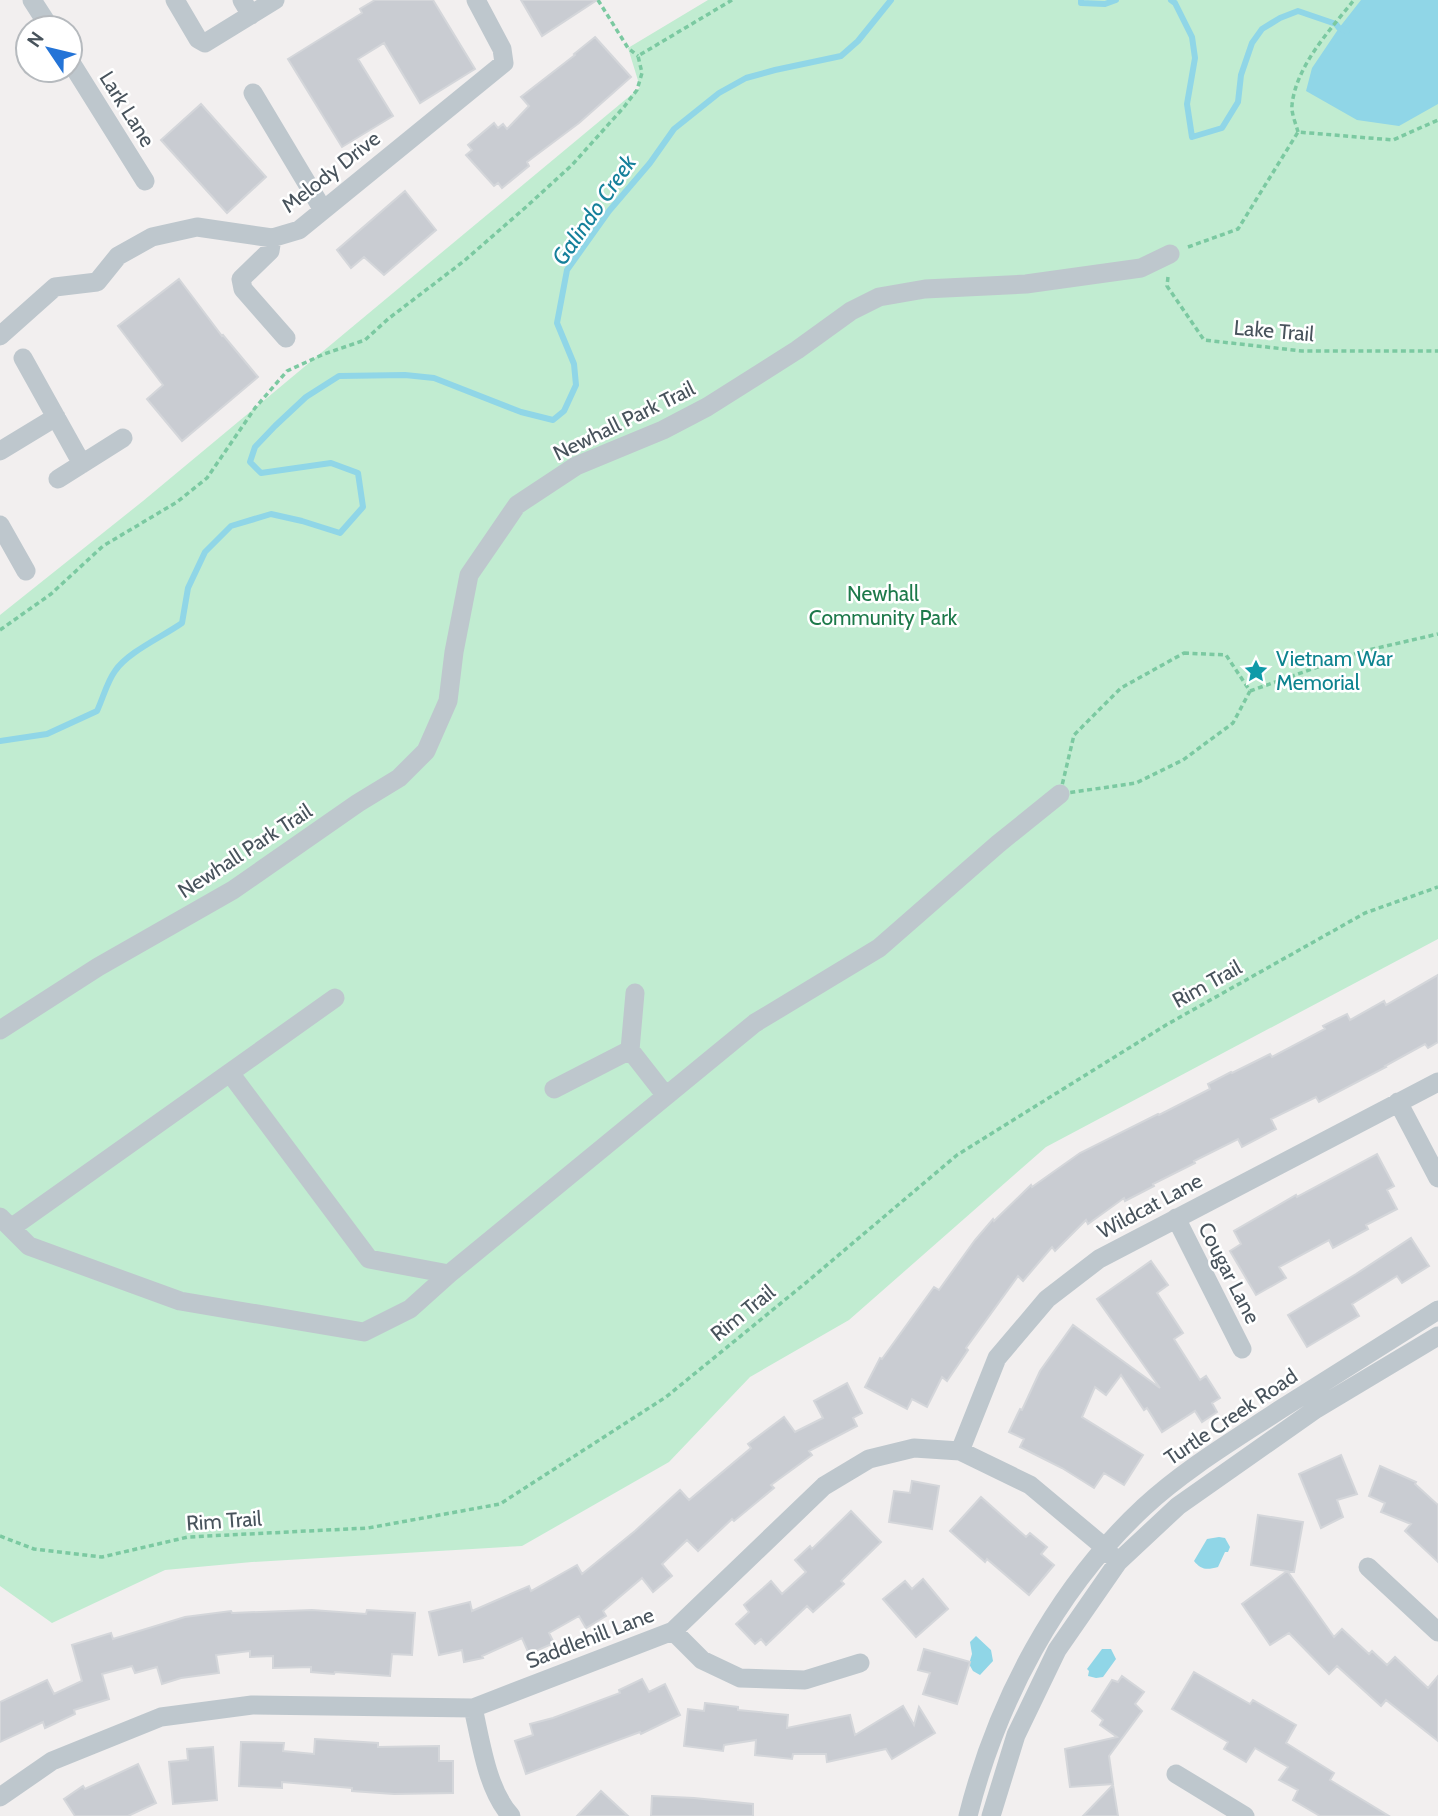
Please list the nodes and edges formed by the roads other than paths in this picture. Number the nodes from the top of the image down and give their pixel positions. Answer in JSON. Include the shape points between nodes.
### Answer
{"nodes":[{"id":1,"x":175,"y":0,"type":"edge"},
{"id":2,"x":275,"y":0,"type":"edge"},
{"id":3,"x":476,"y":0,"type":"edge"},
{"id":4,"x":246,"y":8,"type":"edge"},
{"id":5,"x":84,"y":83,"type":"edge"},
{"id":6,"x":253,"y":93,"type":"dead end"},
{"id":7,"x":145,"y":181,"type":"dead end"},
{"id":8,"x":323,"y":210,"type":"junction"},
{"id":9,"x":272,"y":238,"type":"junction"},
{"id":10,"x":1170,"y":254,"type":"road end"},
{"id":11,"x":0,"y":336,"type":"edge"},
{"id":12,"x":286,"y":338,"type":"dead end"},
{"id":13,"x":23,"y":358,"type":"dead end"},
{"id":14,"x":56,"y":417,"type":"junction"},
{"id":15,"x":123,"y":439,"type":"dead end"},
{"id":16,"x":0,"y":452,"type":"edge"},
{"id":17,"x":82,"y":464,"type":"junction"},
{"id":18,"x":58,"y":479,"type":"dead end"},
{"id":19,"x":3,"y":537,"type":"edge"},
{"id":20,"x":26,"y":571,"type":"dead end"},
{"id":21,"x":1060,"y":794,"type":"road end"},
{"id":22,"x":635,"y":993,"type":"dead end"},
{"id":23,"x":335,"y":998,"type":"dead end"},
{"id":24,"x":0,"y":1030,"type":"edge"},
{"id":25,"x":630,"y":1050,"type":"junction"},
{"id":26,"x":230,"y":1073,"type":"junction"},
{"id":27,"x":1438,"y":1082,"type":"edge"},
{"id":28,"x":554,"y":1089,"type":"dead end"},
{"id":29,"x":666,"y":1096,"type":"junction"},
{"id":30,"x":1398,"y":1102,"type":"junction"},
{"id":31,"x":1438,"y":1178,"type":"edge"},
{"id":32,"x":1176,"y":1218,"type":"junction"},
{"id":33,"x":6,"y":1222,"type":"edge"},
{"id":34,"x":449,"y":1274,"type":"junction"},
{"id":35,"x":1438,"y":1310,"type":"edge"},
{"id":36,"x":1438,"y":1336,"type":"edge"},
{"id":37,"x":1242,"y":1349,"type":"dead end"},
{"id":38,"x":960,"y":1451,"type":"junction"},
{"id":39,"x":1111,"y":1555,"type":"junction"},
{"id":40,"x":1368,"y":1567,"type":"dead end"},
{"id":41,"x":673,"y":1631,"type":"junction"},
{"id":42,"x":1438,"y":1632,"type":"edge"},
{"id":43,"x":860,"y":1663,"type":"dead end"},
{"id":44,"x":473,"y":1708,"type":"junction"},
{"id":45,"x":1176,"y":1774,"type":"dead end"},
{"id":46,"x":0,"y":1797,"type":"edge"},
{"id":47,"x":511,"y":1816,"type":"edge"},
{"id":48,"x":968,"y":1816,"type":"edge"},
{"id":49,"x":991,"y":1816,"type":"edge"},
{"id":50,"x":1245,"y":1816,"type":"edge"}],
"edges":[{"from":1,"to":4,"type":"street","via":[[205,43]]},
{"from":2,"to":4,"type":"street"},
{"from":3,"to":8,"type":"street","name":"Melody Drive","via":[[502,48],[504,63]]},
{"from":5,"to":7,"type":"street","name":"Lark Lane"},
{"from":6,"to":8,"type":"street"},
{"from":8,"to":9,"type":"street","name":"Melody Drive","via":[[299,230]]},
{"from":9,"to":11,"type":"street","name":"Melody Drive","via":[[197,226],[152,237],[118,256],[97,282],[55,287]]},
{"from":9,"to":12,"type":"street","via":[[270,251],[241,279],[243,289]]},
{"from":10,"to":24,"type":"street","name":"Newhall Park Trail","via":[[1141,268],[1026,284],[880,296],[707,407],[576,466],[517,505],[469,575],[448,701],[426,751],[398,778],[233,890],[98,967]]},
{"from":13,"to":14,"type":"street"},
{"from":14,"to":16,"type":"street"},
{"from":14,"to":17,"type":"street"},
{"from":15,"to":17,"type":"street"},
{"from":17,"to":18,"type":"street"},
{"from":19,"to":20,"type":"street"},
{"from":21,"to":29,"type":"street","via":[[879,948],[755,1023]]},
{"from":22,"to":25,"type":"street"},
{"from":23,"to":26,"type":"street"},
{"from":25,"to":28,"type":"street"},
{"from":25,"to":29,"type":"street"},
{"from":26,"to":33,"type":"street"},
{"from":26,"to":34,"type":"street","via":[[369,1259]]},
{"from":27,"to":30,"type":"street","name":"Wildcat Lane"},
{"from":29,"to":34,"type":"street"},
{"from":30,"to":31,"type":"street"},
{"from":30,"to":32,"type":"street","name":"Wildcat Lane"},
{"from":32,"to":37,"type":"street","name":"Cougar Lane"},
{"from":32,"to":38,"type":"street","name":"Wildcat Lane","via":[[1099,1259],[1047,1299],[997,1358]]},
{"from":33,"to":34,"type":"street","via":[[29,1245],[180,1301],[364,1332],[410,1309]]},
{"from":35,"to":39,"type":"street","name":"Turtle Creek Road","via":[[1200,1461],[1144,1507]]},
{"from":36,"to":39,"type":"street","name":"Turtle Creek Road","via":[[1316,1409]]},
{"from":38,"to":39,"type":"street","name":"Saddlehill Lane","via":[[1030,1485]]},
{"from":38,"to":41,"type":"street","name":"Saddlehill Lane","via":[[914,1448],[869,1460],[824,1486]]},
{"from":39,"to":48,"type":"street","name":"Turtle Creek Road","via":[[1063,1602],[1024,1664],[998,1724]]},
{"from":39,"to":49,"type":"street","name":"Turtle Creek Road","via":[[1016,1735]]},
{"from":40,"to":42,"type":"street"},
{"from":41,"to":43,"type":"street","via":[[702,1660],[740,1678],[805,1680]]},
{"from":41,"to":44,"type":"street","name":"Saddlehill Lane"},
{"from":44,"to":46,"type":"street","name":"Saddlehill Lane","via":[[252,1705],[161,1717],[52,1761]]},
{"from":44,"to":47,"type":"street","via":[[486,1766]]},
{"from":45,"to":50,"type":"street"}]}
